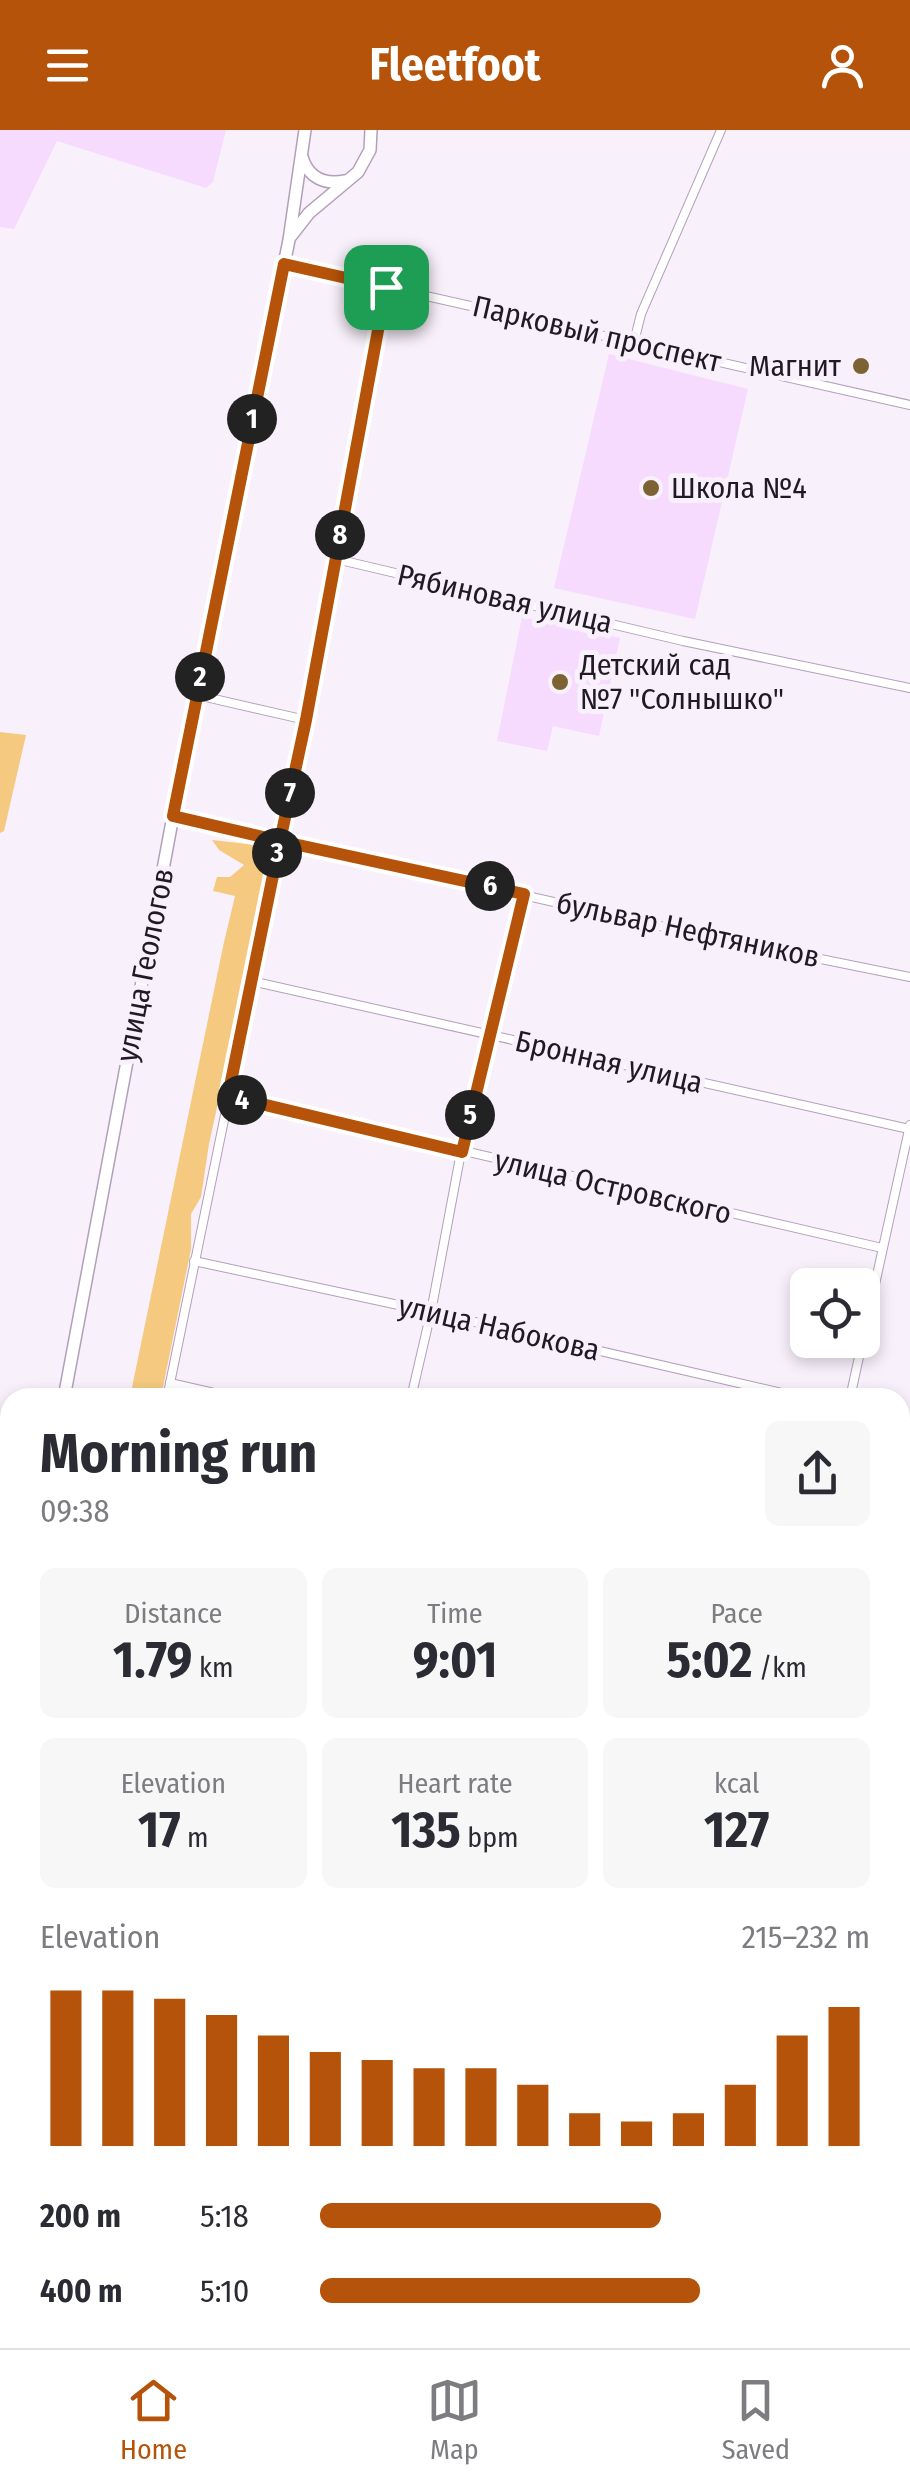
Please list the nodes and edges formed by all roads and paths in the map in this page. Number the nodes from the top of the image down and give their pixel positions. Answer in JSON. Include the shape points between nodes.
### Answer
{"nodes":[{"id":1,"x":305,"y":130,"type":"edge"},
{"id":2,"x":721,"y":130,"type":"edge"},
{"id":3,"x":370,"y":133,"type":"edge"},
{"id":4,"x":302,"y":157,"type":"junction"},
{"id":5,"x":349,"y":180,"type":"junction"},
{"id":6,"x":289,"y":240,"type":"junction"},
{"id":7,"x":284,"y":264,"type":"junction"},
{"id":8,"x":386,"y":287,"type":"junction"},
{"id":9,"x":634,"y":342,"type":"junction"},
{"id":10,"x":910,"y":405,"type":"edge"},
{"id":11,"x":336,"y":559,"type":"junction"},
{"id":12,"x":910,"y":688,"type":"edge"},
{"id":13,"x":197,"y":695,"type":"junction"},
{"id":14,"x":306,"y":720,"type":"junction"},
{"id":15,"x":173,"y":816,"type":"junction"},
{"id":16,"x":280,"y":841,"type":"junction"},
{"id":17,"x":524,"y":894,"type":"junction"},
{"id":18,"x":910,"y":977,"type":"edge"},
{"id":19,"x":252,"y":982,"type":"junction"},
{"id":20,"x":488,"y":1036,"type":"junction"},
{"id":21,"x":228,"y":1096,"type":"junction"},
{"id":22,"x":910,"y":1127,"type":"edge"},
{"id":23,"x":462,"y":1152,"type":"junction"},
{"id":24,"x":882,"y":1248,"type":"junction"},
{"id":25,"x":194,"y":1261,"type":"junction"},
{"id":26,"x":431,"y":1312,"type":"junction"},
{"id":27,"x":170,"y":1383,"type":"junction"},
{"id":28,"x":66,"y":1388,"type":"edge"},
{"id":29,"x":169,"y":1388,"type":"edge"},
{"id":30,"x":192,"y":1388,"type":"edge"},
{"id":31,"x":413,"y":1388,"type":"edge"},
{"id":32,"x":761,"y":1388,"type":"edge"},
{"id":33,"x":852,"y":1388,"type":"edge"}],
"edges":[{"from":1,"to":4,"type":"main road","name":"улица Геологов"},
{"from":2,"to":9,"type":"street"},
{"from":3,"to":5,"type":"main road","via":[[365,162]]},
{"from":4,"to":5,"type":"main road","via":[[318,179]]},
{"from":4,"to":6,"type":"main road","name":"улица Геологов"},
{"from":5,"to":6,"type":"main road","via":[[308,213]]},
{"from":6,"to":7,"type":"main road","name":"улица Геологов"},
{"from":7,"to":8,"type":"street","name":"Парковый проспект"},
{"from":7,"to":13,"type":"main road","name":"улица Геологов"},
{"from":8,"to":9,"type":"street","name":"Парковый проспект"},
{"from":8,"to":11,"type":"street"},
{"from":9,"to":10,"type":"street","name":"Парковый проспект"},
{"from":11,"to":12,"type":"street","name":"Рябиновая улица"},
{"from":11,"to":14,"type":"street"},
{"from":13,"to":14,"type":"street"},
{"from":13,"to":15,"type":"main road","name":"улица Геологов"},
{"from":14,"to":16,"type":"street"},
{"from":15,"to":16,"type":"street","name":"бульвар Нефтяников"},
{"from":15,"to":28,"type":"main road","name":"улица Геологов"},
{"from":16,"to":17,"type":"street","name":"бульвар Нефтяников"},
{"from":16,"to":19,"type":"street"},
{"from":17,"to":18,"type":"street","name":"бульвар Нефтяников"},
{"from":17,"to":20,"type":"street"},
{"from":19,"to":20,"type":"street","name":"Бронная улица"},
{"from":19,"to":21,"type":"street"},
{"from":20,"to":22,"type":"street","name":"Бронная улица"},
{"from":20,"to":23,"type":"street"},
{"from":21,"to":23,"type":"street","name":"улица Островского"},
{"from":21,"to":25,"type":"street"},
{"from":22,"to":24,"type":"street"},
{"from":23,"to":24,"type":"street","name":"улица Островского"},
{"from":23,"to":26,"type":"street"},
{"from":24,"to":33,"type":"street"},
{"from":25,"to":26,"type":"street","name":"улица Набокова"},
{"from":25,"to":27,"type":"street"},
{"from":26,"to":31,"type":"street"},
{"from":26,"to":32,"type":"street","name":"улица Набокова"},
{"from":27,"to":29,"type":"street"},
{"from":27,"to":30,"type":"street"}]}
